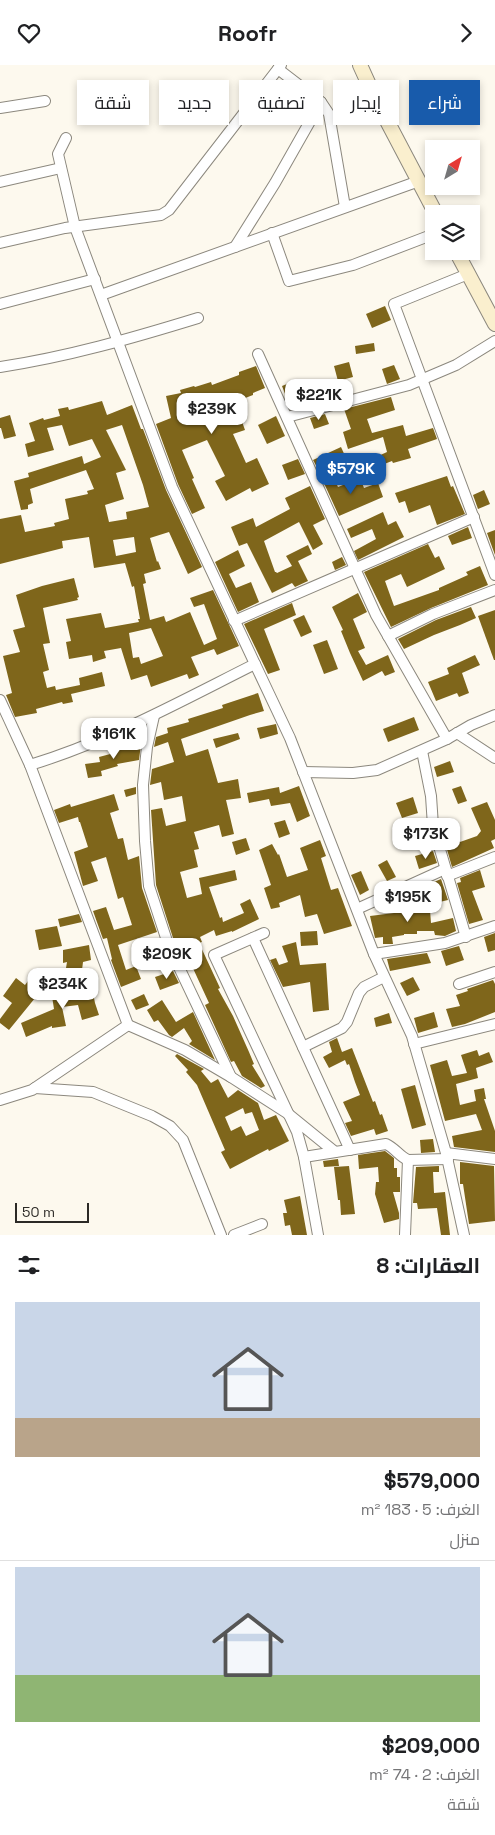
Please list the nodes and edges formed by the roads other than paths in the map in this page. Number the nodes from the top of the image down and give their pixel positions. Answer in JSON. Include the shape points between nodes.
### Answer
{"nodes":[{"id":1,"x":360,"y":65,"type":"edge"},
{"id":2,"x":280,"y":67,"type":"edge"},
{"id":3,"x":295,"y":80,"type":"edge"},
{"id":4,"x":45,"y":101,"type":"dead end"},
{"id":5,"x":323,"y":105,"type":"edge"},
{"id":6,"x":0,"y":108,"type":"edge"},
{"id":7,"x":308,"y":125,"type":"edge"},
{"id":8,"x":66,"y":138,"type":"dead end"},
{"id":9,"x":61,"y":168,"type":"junction"},
{"id":10,"x":419,"y":181,"type":"junction"},
{"id":11,"x":0,"y":182,"type":"edge"},
{"id":12,"x":431,"y":205,"type":"edge"},
{"id":13,"x":345,"y":207,"type":"junction"},
{"id":14,"x":76,"y":227,"type":"junction"},
{"id":15,"x":272,"y":233,"type":"junction"},
{"id":16,"x":425,"y":237,"type":"edge"},
{"id":17,"x":0,"y":243,"type":"edge"},
{"id":18,"x":235,"y":247,"type":"junction"},
{"id":19,"x":461,"y":260,"type":"edge"},
{"id":20,"x":468,"y":274,"type":"junction"},
{"id":21,"x":95,"y":279,"type":"junction"},
{"id":22,"x":101,"y":295,"type":"junction"},
{"id":23,"x":0,"y":304,"type":"edge"},
{"id":24,"x":198,"y":318,"type":"dead end"},
{"id":25,"x":495,"y":324,"type":"edge"},
{"id":26,"x":495,"y":341,"type":"edge"},
{"id":27,"x":118,"y":342,"type":"junction"},
{"id":28,"x":258,"y":354,"type":"dead end"},
{"id":29,"x":0,"y":367,"type":"edge"},
{"id":30,"x":422,"y":379,"type":"junction"},
{"id":31,"x":287,"y":417,"type":"junction"},
{"id":32,"x":474,"y":517,"type":"junction"},
{"id":33,"x":354,"y":569,"type":"junction"},
{"id":34,"x":495,"y":575,"type":"edge"},
{"id":35,"x":495,"y":590,"type":"edge"},
{"id":36,"x":234,"y":621,"type":"junction"},
{"id":37,"x":388,"y":636,"type":"junction"},
{"id":38,"x":255,"y":664,"type":"junction"},
{"id":39,"x":0,"y":700,"type":"edge"},
{"id":40,"x":495,"y":715,"type":"edge"},
{"id":41,"x":154,"y":716,"type":"junction"},
{"id":42,"x":457,"y":733,"type":"junction"},
{"id":43,"x":447,"y":739,"type":"junction"},
{"id":44,"x":422,"y":751,"type":"junction"},
{"id":45,"x":495,"y":758,"type":"edge"},
{"id":46,"x":30,"y":765,"type":"junction"},
{"id":47,"x":303,"y":773,"type":"junction"},
{"id":48,"x":495,"y":857,"type":"edge"},
{"id":49,"x":446,"y":872,"type":"junction"},
{"id":50,"x":357,"y":909,"type":"junction"},
{"id":51,"x":495,"y":925,"type":"edge"},
{"id":52,"x":264,"y":933,"type":"dead end"},
{"id":53,"x":466,"y":937,"type":"junction"},
{"id":54,"x":253,"y":938,"type":"junction"},
{"id":55,"x":374,"y":954,"type":"junction"},
{"id":56,"x":495,"y":972,"type":"edge"},
{"id":57,"x":384,"y":977,"type":"junction"},
{"id":58,"x":459,"y":984,"type":"dead end"},
{"id":59,"x":495,"y":1024,"type":"edge"},
{"id":60,"x":128,"y":1025,"type":"junction"},
{"id":61,"x":414,"y":1044,"type":"junction"},
{"id":62,"x":303,"y":1047,"type":"junction"},
{"id":63,"x":231,"y":1077,"type":"junction"},
{"id":64,"x":35,"y":1088,"type":"junction"},
{"id":65,"x":0,"y":1100,"type":"edge"},
{"id":66,"x":287,"y":1113,"type":"junction"},
{"id":67,"x":350,"y":1150,"type":"junction"},
{"id":68,"x":335,"y":1152,"type":"junction"},
{"id":69,"x":447,"y":1156,"type":"junction"},
{"id":70,"x":304,"y":1157,"type":"junction"},
{"id":71,"x":495,"y":1159,"type":"edge"},
{"id":72,"x":408,"y":1160,"type":"junction"},
{"id":73,"x":262,"y":1224,"type":"dead end"},
{"id":74,"x":221,"y":1235,"type":"edge"},
{"id":75,"x":234,"y":1235,"type":"edge"},
{"id":76,"x":318,"y":1235,"type":"edge"},
{"id":77,"x":405,"y":1235,"type":"edge"},
{"id":78,"x":464,"y":1235,"type":"edge"}],
"edges":[{"from":1,"to":10,"type":"street"},
{"from":2,"to":3,"type":"street"},
{"from":2,"to":14,"type":"street","via":[[169,210],[161,215]]},
{"from":4,"to":6,"type":"street"},
{"from":5,"to":13,"type":"street","via":[[329,114]]},
{"from":7,"to":18,"type":"street"},
{"from":8,"to":9,"type":"street","via":[[58,154]]},
{"from":9,"to":11,"type":"street"},
{"from":9,"to":14,"type":"street"},
{"from":10,"to":12,"type":"street"},
{"from":10,"to":13,"type":"street"},
{"from":13,"to":15,"type":"street"},
{"from":14,"to":17,"type":"street"},
{"from":14,"to":21,"type":"street"},
{"from":15,"to":16,"type":"street","via":[[289,281],[354,265]]},
{"from":15,"to":18,"type":"street"},
{"from":18,"to":22,"type":"street"},
{"from":19,"to":20,"type":"street"},
{"from":20,"to":25,"type":"street"},
{"from":20,"to":30,"type":"street","via":[[394,303]]},
{"from":21,"to":22,"type":"street"},
{"from":21,"to":23,"type":"street"},
{"from":22,"to":27,"type":"street"},
{"from":24,"to":27,"type":"street"},
{"from":26,"to":30,"type":"street","via":[[456,365]]},
{"from":27,"to":29,"type":"street"},
{"from":27,"to":36,"type":"street","via":[[172,487]]},
{"from":28,"to":31,"type":"street"},
{"from":30,"to":31,"type":"street"},
{"from":30,"to":32,"type":"street"},
{"from":31,"to":33,"type":"street"},
{"from":32,"to":33,"type":"street"},
{"from":32,"to":34,"type":"street"},
{"from":33,"to":36,"type":"street"},
{"from":33,"to":37,"type":"street"},
{"from":35,"to":37,"type":"street","via":[[432,614]]},
{"from":36,"to":38,"type":"street"},
{"from":37,"to":43,"type":"street"},
{"from":38,"to":41,"type":"street"},
{"from":38,"to":47,"type":"street"},
{"from":39,"to":46,"type":"street"},
{"from":40,"to":42,"type":"street"},
{"from":41,"to":46,"type":"street","via":[[64,755]]},
{"from":41,"to":63,"type":"street","via":[[145,755],[143,785],[149,886],[168,944]]},
{"from":42,"to":43,"type":"street"},
{"from":42,"to":45,"type":"street"},
{"from":43,"to":44,"type":"street"},
{"from":44,"to":47,"type":"street","via":[[377,770]]},
{"from":44,"to":49,"type":"street","via":[[432,826]]},
{"from":46,"to":60,"type":"street"},
{"from":47,"to":50,"type":"street"},
{"from":48,"to":49,"type":"street"},
{"from":49,"to":50,"type":"street"},
{"from":49,"to":53,"type":"street"},
{"from":50,"to":55,"type":"street"},
{"from":51,"to":53,"type":"street"},
{"from":52,"to":54,"type":"street"},
{"from":53,"to":55,"type":"street"},
{"from":54,"to":62,"type":"street"},
{"from":54,"to":66,"type":"street","via":[[214,955]]},
{"from":55,"to":57,"type":"street"},
{"from":56,"to":58,"type":"street"},
{"from":57,"to":61,"type":"street"},
{"from":57,"to":62,"type":"street","via":[[359,993],[342,1029]]},
{"from":59,"to":61,"type":"street"},
{"from":60,"to":63,"type":"street","via":[[185,1050]]},
{"from":60,"to":64,"type":"street"},
{"from":61,"to":69,"type":"street"},
{"from":62,"to":67,"type":"street"},
{"from":63,"to":66,"type":"street"},
{"from":64,"to":65,"type":"street"},
{"from":64,"to":74,"type":"street","via":[[93,1092],[170,1126],[183,1140]]},
{"from":66,"to":68,"type":"street"},
{"from":66,"to":70,"type":"street"},
{"from":67,"to":68,"type":"street"},
{"from":67,"to":72,"type":"street","via":[[386,1144]]},
{"from":68,"to":70,"type":"street"},
{"from":69,"to":71,"type":"street"},
{"from":69,"to":72,"type":"street"},
{"from":69,"to":78,"type":"street"},
{"from":70,"to":76,"type":"street"},
{"from":72,"to":77,"type":"street"},
{"from":73,"to":75,"type":"street"}]}
